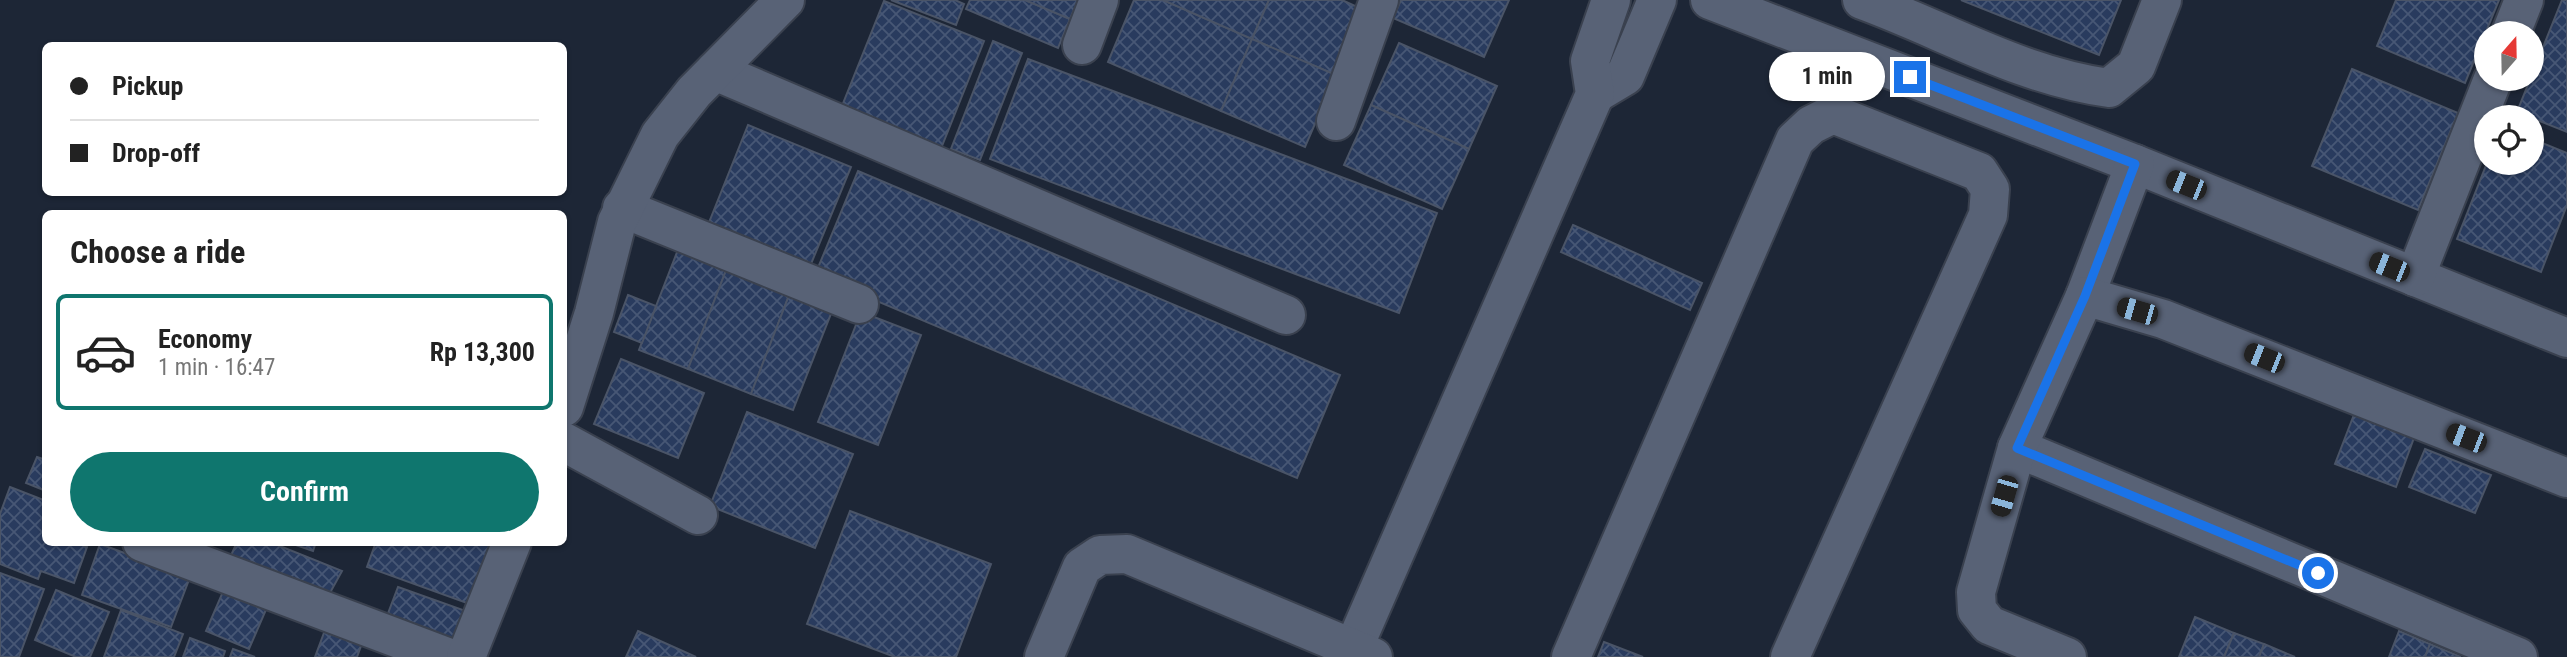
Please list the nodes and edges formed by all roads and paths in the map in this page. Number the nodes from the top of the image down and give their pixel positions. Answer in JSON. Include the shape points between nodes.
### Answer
{"nodes":[{"id":1,"x":785,"y":0,"type":"edge"},
{"id":2,"x":1099,"y":0,"type":"edge"},
{"id":3,"x":1379,"y":0,"type":"edge"},
{"id":4,"x":1611,"y":0,"type":"edge"},
{"id":5,"x":1657,"y":0,"type":"edge"},
{"id":6,"x":1710,"y":0,"type":"edge"},
{"id":7,"x":2162,"y":0,"type":"edge"},
{"id":8,"x":2524,"y":0,"type":"edge"},
{"id":9,"x":1867,"y":1,"type":"edge"},
{"id":10,"x":2516,"y":21,"type":"edge"},
{"id":11,"x":1082,"y":45,"type":"dead end"},
{"id":12,"x":715,"y":71,"type":"junction"},
{"id":13,"x":2488,"y":91,"type":"edge"},
{"id":14,"x":1595,"y":94,"type":"junction"},
{"id":15,"x":1336,"y":121,"type":"dead end"},
{"id":16,"x":2135,"y":164,"type":"junction"},
{"id":17,"x":622,"y":208,"type":"junction"},
{"id":18,"x":2415,"y":277,"type":"junction"},
{"id":19,"x":2085,"y":296,"type":"junction"},
{"id":20,"x":859,"y":304,"type":"dead end"},
{"id":21,"x":1286,"y":315,"type":"dead end"},
{"id":22,"x":2567,"y":338,"type":"edge"},
{"id":23,"x":567,"y":398,"type":"edge"},
{"id":24,"x":567,"y":444,"type":"edge"},
{"id":25,"x":2017,"y":448,"type":"junction"},
{"id":26,"x":2567,"y":478,"type":"edge"},
{"id":27,"x":698,"y":515,"type":"dead end"},
{"id":28,"x":153,"y":546,"type":"edge"},
{"id":29,"x":510,"y":546,"type":"edge"},
{"id":30,"x":1363,"y":653,"type":"edge"},
{"id":31,"x":447,"y":657,"type":"edge"},
{"id":32,"x":466,"y":657,"type":"edge"},
{"id":33,"x":1044,"y":657,"type":"edge"},
{"id":34,"x":1571,"y":657,"type":"edge"},
{"id":35,"x":1790,"y":657,"type":"edge"},
{"id":36,"x":2067,"y":657,"type":"edge"},
{"id":37,"x":2518,"y":657,"type":"edge"}],
"edges":[{"from":1,"to":12,"type":"street"},
{"from":2,"to":11,"type":"street"},
{"from":3,"to":15,"type":"street"},
{"from":4,"to":14,"type":"street","via":[[1590,61]]},
{"from":5,"to":14,"type":"street","via":[[1625,76]]},
{"from":6,"to":16,"type":"street"},
{"from":7,"to":9,"type":"street","via":[[2136,66],[2109,88],[2075,83],[1992,55]]},
{"from":8,"to":10,"type":"street"},
{"from":12,"to":17,"type":"street","via":[[660,135]]},
{"from":12,"to":21,"type":"street"},
{"from":13,"to":18,"type":"street"},
{"from":14,"to":30,"type":"street"},
{"from":16,"to":18,"type":"street"},
{"from":16,"to":19,"type":"street"},
{"from":17,"to":20,"type":"street"},
{"from":17,"to":23,"type":"street"},
{"from":18,"to":22,"type":"street"},
{"from":19,"to":25,"type":"street"},
{"from":19,"to":26,"type":"street","via":[[2163,318]]},
{"from":24,"to":27,"type":"street"},
{"from":25,"to":36,"type":"street","via":[[1976,592],[1977,610],[1989,625]]},
{"from":25,"to":37,"type":"street"},
{"from":28,"to":31,"type":"street"},
{"from":29,"to":32,"type":"street"},
{"from":30,"to":33,"type":"street","via":[[1128,554],[1100,555],[1082,567]]},
{"from":34,"to":35,"type":"street","via":[[1795,140],[1833,114],[1979,172],[1990,189],[1988,215]]}]}
